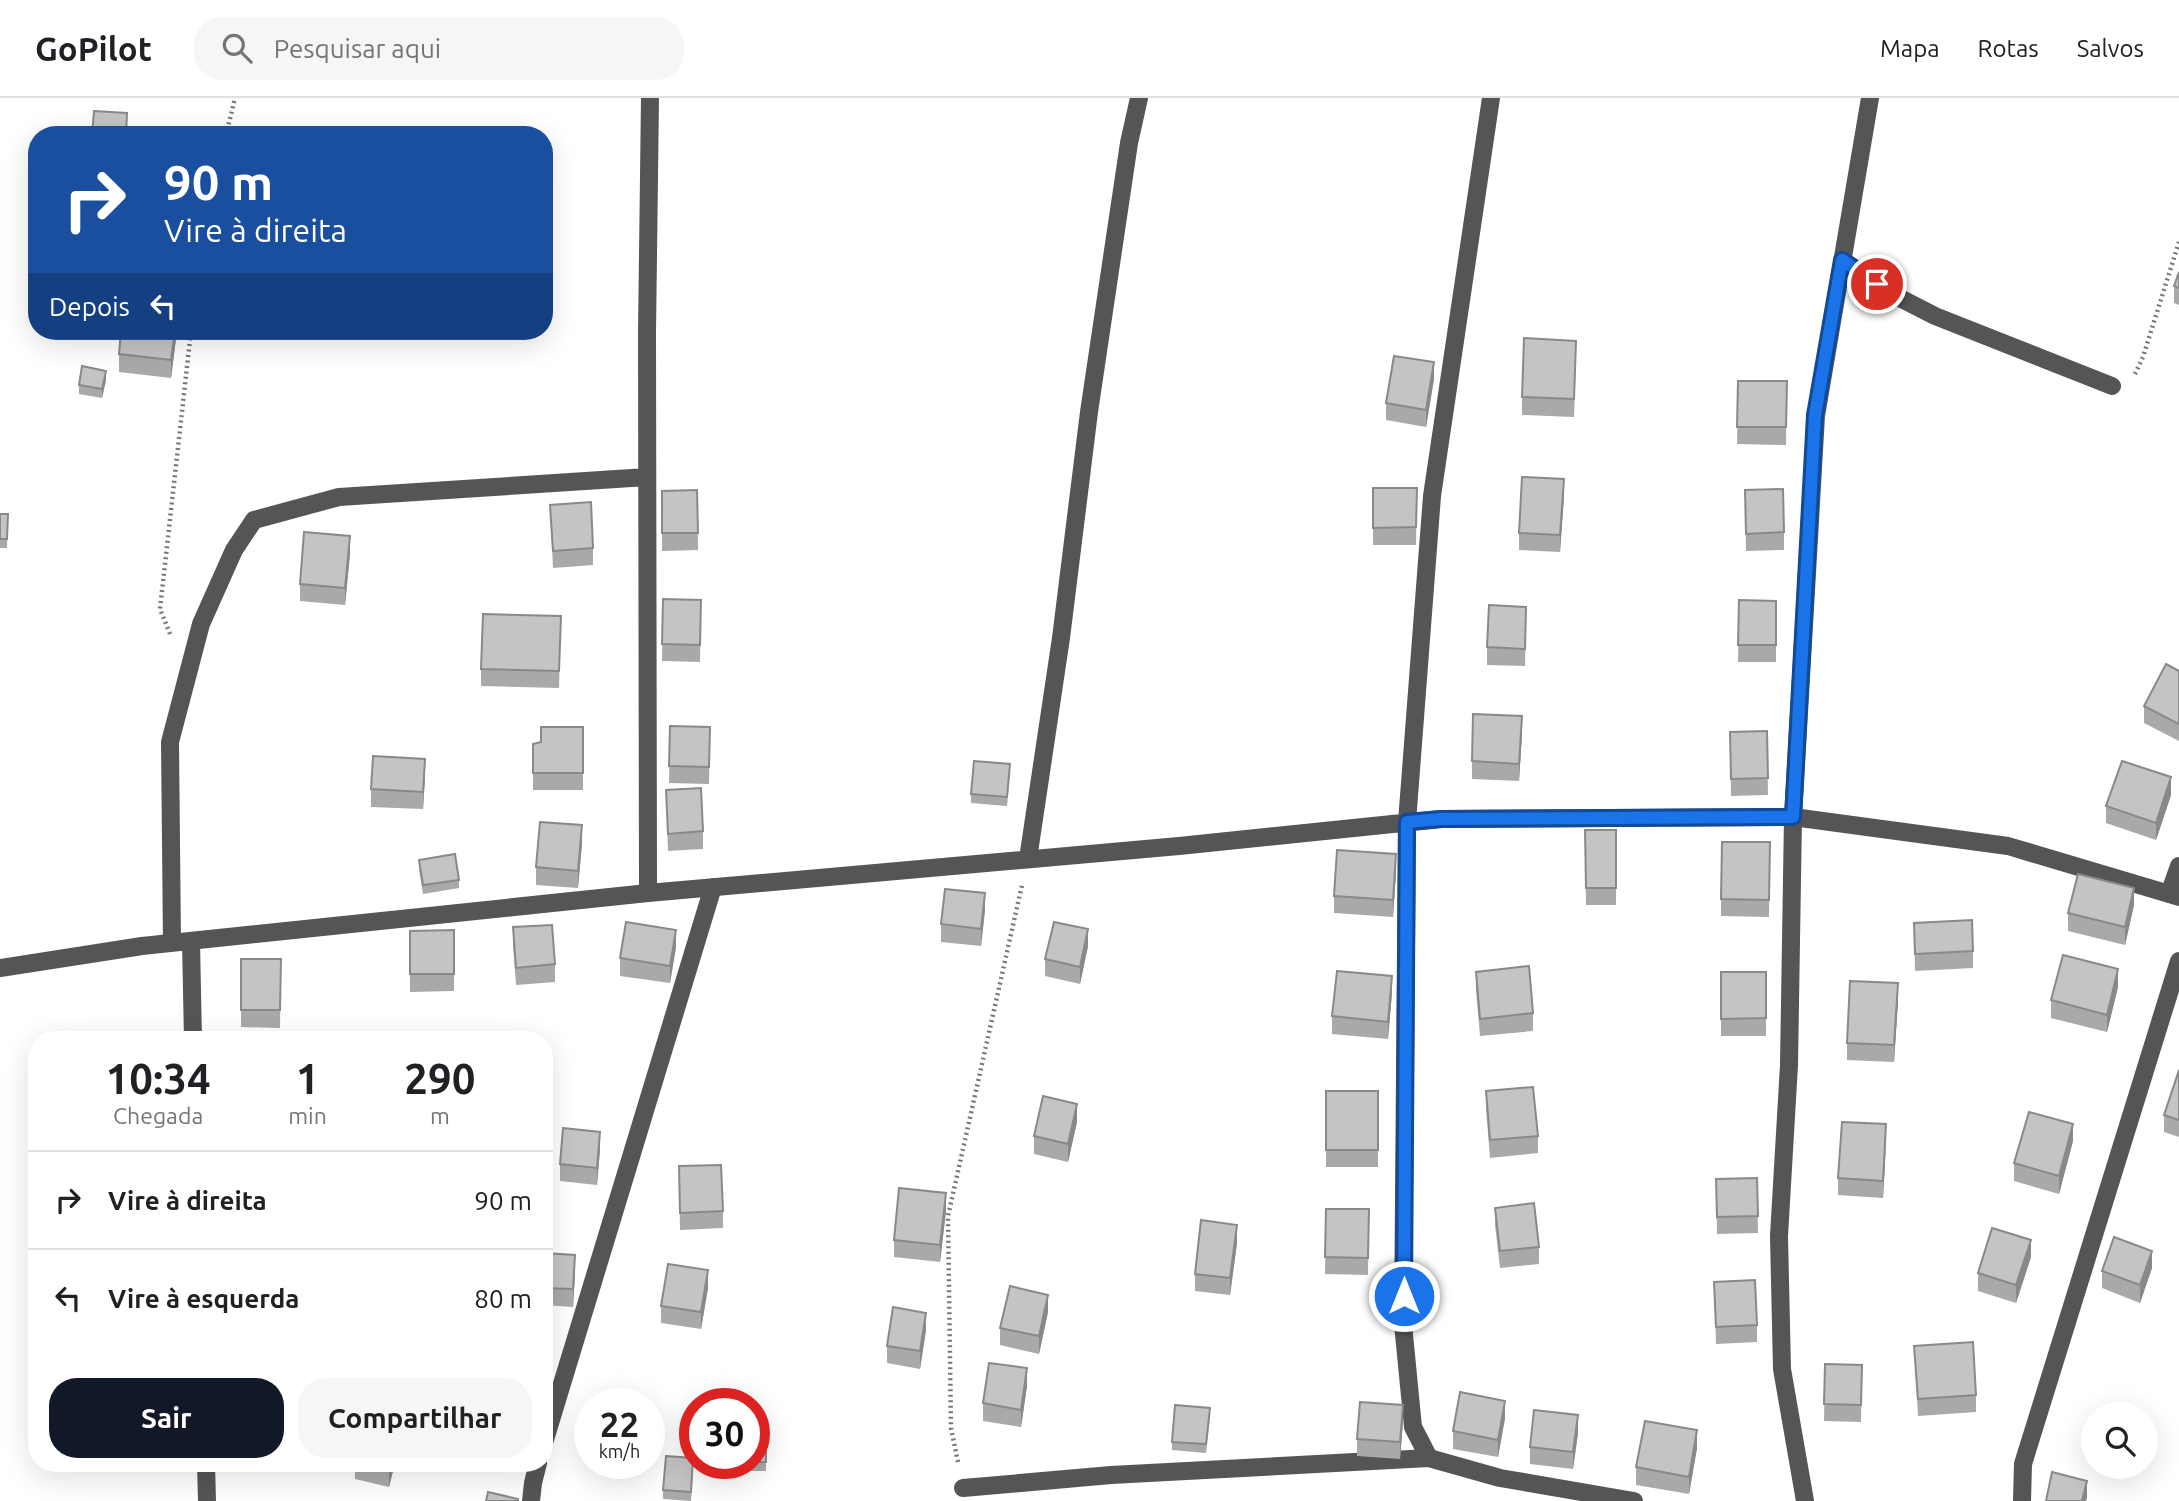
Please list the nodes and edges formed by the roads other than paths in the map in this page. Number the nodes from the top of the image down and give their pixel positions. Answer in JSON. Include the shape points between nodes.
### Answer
{"nodes":[{"id":1,"x":650,"y":98,"type":"edge"},
{"id":2,"x":1139,"y":98,"type":"edge"},
{"id":3,"x":1491,"y":98,"type":"edge"},
{"id":4,"x":1870,"y":98,"type":"edge"},
{"id":5,"x":1842,"y":260,"type":"junction"},
{"id":6,"x":2112,"y":386,"type":"road end"},
{"id":7,"x":647,"y":477,"type":"junction"},
{"id":8,"x":1793,"y":817,"type":"junction"},
{"id":9,"x":1407,"y":822,"type":"junction"},
{"id":10,"x":1028,"y":859,"type":"junction"},
{"id":11,"x":2179,"y":866,"type":"edge"},
{"id":12,"x":713,"y":887,"type":"junction"},
{"id":13,"x":648,"y":893,"type":"junction"},
{"id":14,"x":2174,"y":896,"type":"edge"},
{"id":15,"x":191,"y":941,"type":"junction"},
{"id":16,"x":172,"y":943,"type":"junction"},
{"id":17,"x":2179,"y":961,"type":"edge"},
{"id":18,"x":0,"y":968,"type":"edge"},
{"id":19,"x":193,"y":1031,"type":"edge"},
{"id":20,"x":553,"y":1414,"type":"edge"},
{"id":21,"x":1429,"y":1458,"type":"junction"},
{"id":22,"x":205,"y":1472,"type":"edge"},
{"id":23,"x":536,"y":1472,"type":"edge"},
{"id":24,"x":963,"y":1488,"type":"road end"},
{"id":25,"x":207,"y":1501,"type":"edge"},
{"id":26,"x":531,"y":1501,"type":"edge"},
{"id":27,"x":1634,"y":1501,"type":"edge"},
{"id":28,"x":1805,"y":1501,"type":"edge"},
{"id":29,"x":2022,"y":1501,"type":"edge"}],
"edges":[{"from":1,"to":7,"type":"street"},
{"from":2,"to":10,"type":"street","via":[[1093,385]]},
{"from":3,"to":9,"type":"street","via":[[1432,496]]},
{"from":4,"to":5,"type":"street"},
{"from":5,"to":6,"type":"street","via":[[1935,316]]},
{"from":5,"to":8,"type":"street","via":[[1815,415]]},
{"from":7,"to":13,"type":"street"},
{"from":7,"to":16,"type":"street","via":[[339,496],[254,520],[234,550],[201,624],[170,742]]},
{"from":8,"to":9,"type":"street"},
{"from":8,"to":14,"type":"street","via":[[2008,846]]},
{"from":8,"to":28,"type":"street","via":[[1789,1065],[1779,1236],[1782,1369]]},
{"from":9,"to":10,"type":"street"},
{"from":9,"to":21,"type":"street","via":[[1404,1324],[1413,1427]]},
{"from":10,"to":12,"type":"street"},
{"from":11,"to":14,"type":"street"},
{"from":12,"to":13,"type":"street"},
{"from":12,"to":20,"type":"street"},
{"from":13,"to":15,"type":"street"},
{"from":15,"to":16,"type":"street"},
{"from":15,"to":19,"type":"street"},
{"from":16,"to":18,"type":"street"},
{"from":17,"to":29,"type":"street","via":[[2022,1464]]},
{"from":21,"to":24,"type":"street"},
{"from":21,"to":27,"type":"street","via":[[1500,1478]]},
{"from":22,"to":25,"type":"street"},
{"from":23,"to":26,"type":"street"}]}
